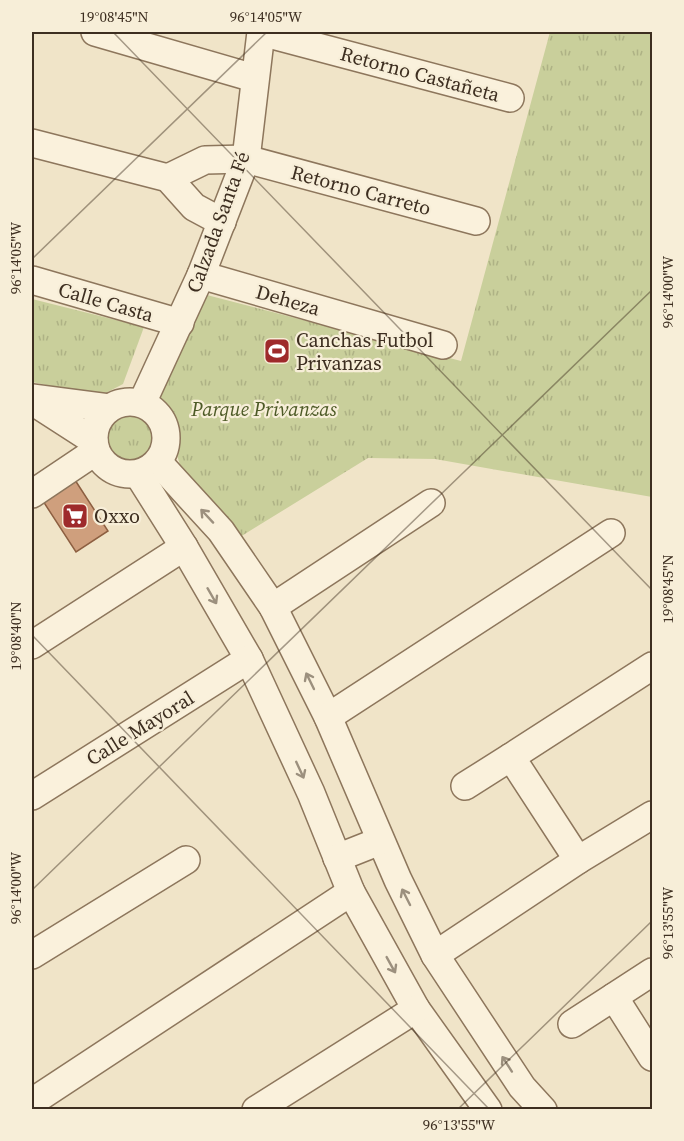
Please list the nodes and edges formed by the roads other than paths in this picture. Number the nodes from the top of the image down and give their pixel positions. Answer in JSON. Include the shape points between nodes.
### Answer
{"nodes":[{"id":1,"x":95,"y":32,"type":"edge"},
{"id":2,"x":261,"y":32,"type":"edge"},
{"id":3,"x":254,"y":78,"type":"junction"},
{"id":4,"x":510,"y":98,"type":"dead end"},
{"id":5,"x":32,"y":143,"type":"edge"},
{"id":6,"x":246,"y":159,"type":"junction"},
{"id":7,"x":168,"y":178,"type":"junction"},
{"id":8,"x":222,"y":222,"type":"junction"},
{"id":9,"x":476,"y":222,"type":"dead end"},
{"id":10,"x":201,"y":275,"type":"junction"},
{"id":11,"x":32,"y":280,"type":"edge"},
{"id":12,"x":180,"y":323,"type":"junction"},
{"id":13,"x":443,"y":345,"type":"dead end"},
{"id":14,"x":32,"y":399,"type":"edge"},
{"id":15,"x":142,"y":404,"type":"junction"},
{"id":16,"x":110,"y":408,"type":"junction"},
{"id":17,"x":95,"y":446,"type":"junction"},
{"id":18,"x":148,"y":468,"type":"junction"},
{"id":19,"x":32,"y":494,"type":"edge"},
{"id":20,"x":431,"y":503,"type":"dead end"},
{"id":21,"x":611,"y":533,"type":"dead end"},
{"id":22,"x":184,"y":547,"type":"junction"},
{"id":23,"x":273,"y":607,"type":"junction"},
{"id":24,"x":32,"y":645,"type":"edge"},
{"id":25,"x":249,"y":659,"type":"junction"},
{"id":26,"x":652,"y":666,"type":"edge"},
{"id":27,"x":328,"y":717,"type":"junction"},
{"id":28,"x":511,"y":757,"type":"junction"},
{"id":29,"x":465,"y":786,"type":"dead end"},
{"id":30,"x":32,"y":796,"type":"edge"},
{"id":31,"x":652,"y":814,"type":"edge"},
{"id":32,"x":380,"y":841,"type":"junction"},
{"id":33,"x":337,"y":858,"type":"junction"},
{"id":34,"x":186,"y":860,"type":"dead end"},
{"id":35,"x":578,"y":860,"type":"junction"},
{"id":36,"x":351,"y":892,"type":"junction"},
{"id":37,"x":32,"y":955,"type":"edge"},
{"id":38,"x":435,"y":955,"type":"junction"},
{"id":39,"x":652,"y":972,"type":"edge"},
{"id":40,"x":614,"y":997,"type":"junction"},
{"id":41,"x":416,"y":1009,"type":"junction"},
{"id":42,"x":572,"y":1024,"type":"dead end"},
{"id":43,"x":652,"y":1057,"type":"edge"},
{"id":44,"x":40,"y":1096,"type":"edge"},
{"id":45,"x":256,"y":1110,"type":"edge"},
{"id":46,"x":488,"y":1110,"type":"edge"},
{"id":47,"x":543,"y":1110,"type":"edge"}],
"edges":[{"from":1,"to":3,"type":"street"},
{"from":2,"to":3,"type":"street","name":"Calzada Santa Fé"},
{"from":2,"to":4,"type":"street","name":"Retorno Castañeta"},
{"from":3,"to":6,"type":"street","name":"Calzada Santa Fé"},
{"from":5,"to":7,"type":"street"},
{"from":6,"to":7,"type":"street","name":"Retorno Carreto","via":[[205,160]]},
{"from":6,"to":8,"type":"street","name":"Calzada Santa Fé"},
{"from":6,"to":9,"type":"street","name":"Retorno Carreto"},
{"from":7,"to":8,"type":"street","via":[[194,207]]},
{"from":8,"to":10,"type":"street","name":"Calzada Santa Fé"},
{"from":10,"to":12,"type":"street","name":"Calzada Santa Fé"},
{"from":10,"to":13,"type":"street","name":"Deheza"},
{"from":11,"to":12,"type":"street","name":"Calle Casta"},
{"from":12,"to":15,"type":"street","name":"Calzada Santa Fé"},
{"from":14,"to":16,"type":"street"},
{"from":14,"to":17,"type":"street"},
{"from":15,"to":16,"type":"street","via":[[130,401]]},
{"from":15,"to":18,"type":"street","via":[[160,418],[167,440],[164,452]]},
{"from":16,"to":17,"type":"street","via":[[97,423]]},
{"from":17,"to":18,"type":"street","via":[[101,460],[117,472],[126,475]]},
{"from":17,"to":19,"type":"street"},
{"from":18,"to":22,"type":"street"},
{"from":23,"to":18,"type":"street","one_way":true,"via":[[221,531]]},
{"from":20,"to":23,"type":"street"},
{"from":21,"to":27,"type":"street"},
{"from":22,"to":24,"type":"street"},
{"from":22,"to":25,"type":"street","one_way":true},
{"from":27,"to":23,"type":"street","one_way":true},
{"from":25,"to":30,"type":"street","name":"Calle Mayoral"},
{"from":25,"to":33,"type":"street","one_way":true},
{"from":26,"to":28,"type":"street"},
{"from":27,"to":32,"type":"street"},
{"from":28,"to":29,"type":"street"},
{"from":28,"to":35,"type":"street"},
{"from":31,"to":35,"type":"street"},
{"from":32,"to":33,"type":"street"},
{"from":38,"to":32,"type":"street","one_way":true},
{"from":33,"to":36,"type":"street"},
{"from":34,"to":37,"type":"street"},
{"from":35,"to":38,"type":"street"},
{"from":36,"to":41,"type":"street","one_way":true},
{"from":36,"to":44,"type":"street"},
{"from":47,"to":38,"type":"street","one_way":true,"via":[[522,1087]]},
{"from":39,"to":40,"type":"street"},
{"from":40,"to":42,"type":"street"},
{"from":40,"to":43,"type":"street"},
{"from":41,"to":45,"type":"street"},
{"from":41,"to":46,"type":"street"}]}
